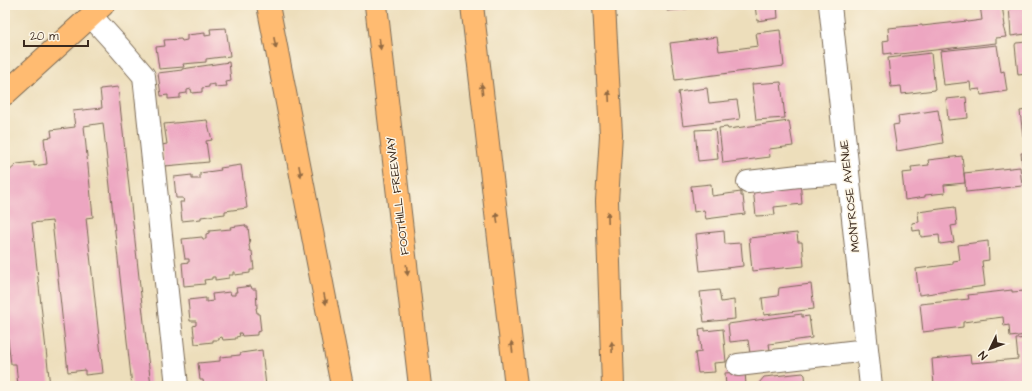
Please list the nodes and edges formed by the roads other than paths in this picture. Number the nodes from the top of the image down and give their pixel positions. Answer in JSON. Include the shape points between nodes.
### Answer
{"nodes":[{"id":1,"x":268,"y":5,"type":"edge"},
{"id":2,"x":376,"y":5,"type":"edge"},
{"id":3,"x":472,"y":5,"type":"edge"},
{"id":4,"x":604,"y":5,"type":"edge"},
{"id":5,"x":830,"y":5,"type":"edge"},
{"id":6,"x":97,"y":11,"type":"edge"},
{"id":7,"x":5,"y":94,"type":"edge"},
{"id":8,"x":848,"y":173,"type":"junction"},
{"id":9,"x":748,"y":182,"type":"dead end"},
{"id":10,"x":867,"y":350,"type":"junction"},
{"id":11,"x":738,"y":365,"type":"dead end"},
{"id":12,"x":177,"y":386,"type":"edge"},
{"id":13,"x":342,"y":386,"type":"edge"},
{"id":14,"x":420,"y":386,"type":"edge"},
{"id":15,"x":516,"y":386,"type":"edge"},
{"id":16,"x":613,"y":386,"type":"edge"},
{"id":17,"x":871,"y":386,"type":"edge"}],
"edges":[{"from":1,"to":13,"type":"main road","one_way":true},
{"from":2,"to":14,"type":"main road","name":"FOOTHILL FREEWAY","one_way":true},
{"from":15,"to":3,"type":"main road","one_way":true},
{"from":16,"to":4,"type":"main road","one_way":true,"via":[[608,201],[611,135]]},
{"from":5,"to":8,"type":"street","name":"MONTROSE AVENUE"},
{"from":6,"to":7,"type":"main road"},
{"from":6,"to":12,"type":"street","via":[[120,48],[144,76]]},
{"from":8,"to":9,"type":"street"},
{"from":8,"to":10,"type":"street","name":"MONTROSE AVENUE"},
{"from":10,"to":11,"type":"street"},
{"from":10,"to":17,"type":"street","name":"MONTROSE AVENUE"}]}
